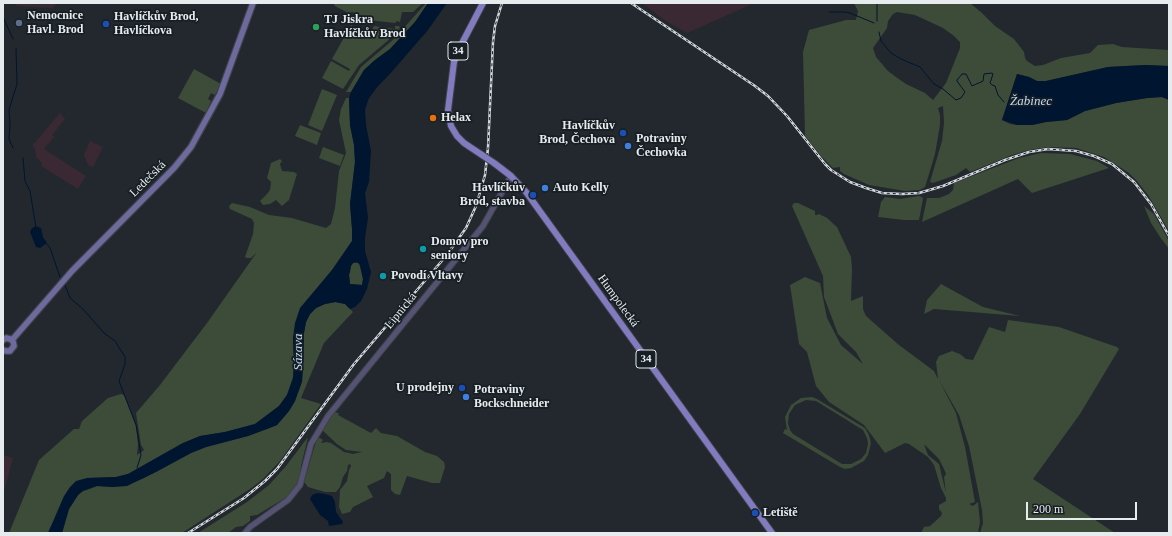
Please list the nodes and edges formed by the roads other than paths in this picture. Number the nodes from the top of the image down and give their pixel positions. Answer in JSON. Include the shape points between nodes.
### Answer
{"nodes":[{"id":1,"x":253,"y":3,"type":"edge"},
{"id":2,"x":483,"y":3,"type":"edge"},
{"id":3,"x":511,"y":176,"type":"junction"},
{"id":4,"x":3,"y":340,"type":"edge"},
{"id":5,"x":12,"y":340,"type":"junction"},
{"id":6,"x":3,"y":350,"type":"edge"},
{"id":7,"x":244,"y":533,"type":"edge"},
{"id":8,"x":772,"y":533,"type":"edge"}],
"edges":[{"from":1,"to":5,"type":"main road","name":"Ledečská","via":[[220,94],[191,147],[174,168],[72,271]]},
{"from":2,"to":3,"type":"main road","name":"Humpolecká","number":"34","bridge":true,"via":[[456,56],[448,110],[451,126],[457,136]]},
{"from":3,"to":7,"type":"street","name":"Lipnická","via":[[483,226],[328,416],[311,444],[300,485],[288,500]]},
{"from":3,"to":8,"type":"main road","name":"Humpolecká","number":"34","via":[[526,192]]},
{"from":4,"to":5,"type":"main road"},
{"from":5,"to":6,"type":"main road","name":"Ledečská","via":[[12,350]]}]}
